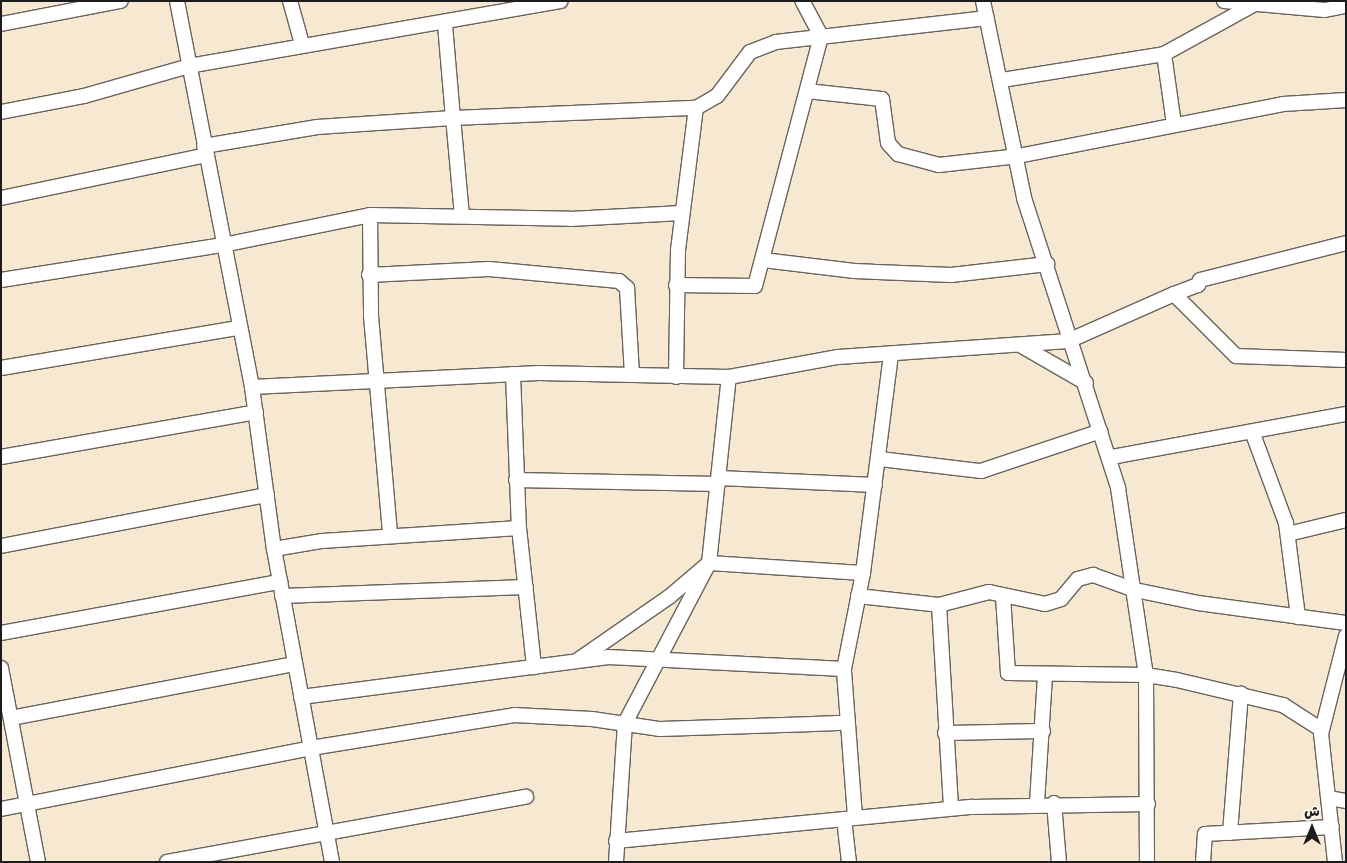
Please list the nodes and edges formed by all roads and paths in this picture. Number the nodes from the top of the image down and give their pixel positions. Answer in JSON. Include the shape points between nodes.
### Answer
{"nodes":[{"id":1,"x":122,"y":1,"type":"edge"},
{"id":2,"x":177,"y":1,"type":"edge"},
{"id":3,"x":290,"y":1,"type":"edge"},
{"id":4,"x":560,"y":1,"type":"edge"},
{"id":5,"x":802,"y":1,"type":"edge"},
{"id":6,"x":983,"y":1,"type":"edge"},
{"id":7,"x":1224,"y":1,"type":"edge"},
{"id":8,"x":1259,"y":4,"type":"edge"},
{"id":9,"x":1346,"y":6,"type":"edge"},
{"id":10,"x":987,"y":18,"type":"junction"},
{"id":11,"x":1,"y":24,"type":"edge"},
{"id":12,"x":445,"y":24,"type":"junction"},
{"id":13,"x":821,"y":36,"type":"junction"},
{"id":14,"x":302,"y":44,"type":"junction"},
{"id":15,"x":1164,"y":54,"type":"junction"},
{"id":16,"x":189,"y":66,"type":"junction"},
{"id":17,"x":1002,"y":80,"type":"junction"},
{"id":18,"x":807,"y":91,"type":"junction"},
{"id":19,"x":1346,"y":100,"type":"edge"},
{"id":20,"x":696,"y":108,"type":"junction"},
{"id":21,"x":1,"y":112,"type":"edge"},
{"id":22,"x":453,"y":118,"type":"junction"},
{"id":23,"x":1174,"y":124,"type":"junction"},
{"id":24,"x":205,"y":150,"type":"junction"},
{"id":25,"x":1018,"y":156,"type":"junction"},
{"id":26,"x":1,"y":198,"type":"edge"},
{"id":27,"x":682,"y":213,"type":"junction"},
{"id":28,"x":370,"y":215,"type":"junction"},
{"id":29,"x":462,"y":216,"type":"junction"},
{"id":30,"x":1346,"y":243,"type":"edge"},
{"id":31,"x":223,"y":245,"type":"junction"},
{"id":32,"x":763,"y":260,"type":"junction"},
{"id":33,"x":1047,"y":264,"type":"junction"},
{"id":34,"x":369,"y":275,"type":"junction"},
{"id":35,"x":1,"y":280,"type":"edge"},
{"id":36,"x":676,"y":285,"type":"junction"},
{"id":37,"x":1174,"y":294,"type":"junction"},
{"id":38,"x":237,"y":328,"type":"junction"},
{"id":39,"x":1068,"y":341,"type":"junction"},
{"id":40,"x":1020,"y":345,"type":"junction"},
{"id":41,"x":891,"y":354,"type":"junction"},
{"id":42,"x":1346,"y":360,"type":"edge"},
{"id":43,"x":1,"y":368,"type":"edge"},
{"id":44,"x":513,"y":374,"type":"junction"},
{"id":45,"x":632,"y":375,"type":"junction"},
{"id":46,"x":676,"y":377,"type":"junction"},
{"id":47,"x":729,"y":377,"type":"junction"},
{"id":48,"x":377,"y":378,"type":"junction"},
{"id":49,"x":1086,"y":383,"type":"junction"},
{"id":50,"x":252,"y":387,"type":"junction"},
{"id":51,"x":256,"y":412,"type":"junction"},
{"id":52,"x":1346,"y":414,"type":"edge"},
{"id":53,"x":1101,"y":431,"type":"junction"},
{"id":54,"x":1253,"y":434,"type":"junction"},
{"id":55,"x":1,"y":457,"type":"edge"},
{"id":56,"x":1111,"y":457,"type":"junction"},
{"id":57,"x":880,"y":459,"type":"junction"},
{"id":58,"x":516,"y":480,"type":"junction"},
{"id":59,"x":719,"y":481,"type":"junction"},
{"id":60,"x":875,"y":485,"type":"junction"},
{"id":61,"x":267,"y":496,"type":"junction"},
{"id":62,"x":1346,"y":520,"type":"edge"},
{"id":63,"x":518,"y":528,"type":"junction"},
{"id":64,"x":1288,"y":534,"type":"junction"},
{"id":65,"x":390,"y":535,"type":"junction"},
{"id":66,"x":1,"y":546,"type":"edge"},
{"id":67,"x":274,"y":549,"type":"junction"},
{"id":68,"x":709,"y":563,"type":"junction"},
{"id":69,"x":862,"y":573,"type":"junction"},
{"id":70,"x":526,"y":587,"type":"junction"},
{"id":71,"x":281,"y":589,"type":"junction"},
{"id":72,"x":1135,"y":590,"type":"junction"},
{"id":73,"x":858,"y":596,"type":"junction"},
{"id":74,"x":1003,"y":596,"type":"junction"},
{"id":75,"x":938,"y":604,"type":"junction"},
{"id":76,"x":1298,"y":617,"type":"junction"},
{"id":77,"x":1346,"y":623,"type":"edge"},
{"id":78,"x":1,"y":633,"type":"edge"},
{"id":79,"x":1346,"y":636,"type":"edge"},
{"id":80,"x":660,"y":659,"type":"junction"},
{"id":81,"x":577,"y":661,"type":"junction"},
{"id":82,"x":295,"y":664,"type":"junction"},
{"id":83,"x":534,"y":667,"type":"junction"},
{"id":84,"x":1,"y":668,"type":"edge"},
{"id":85,"x":844,"y":668,"type":"junction"},
{"id":86,"x":1146,"y":675,"type":"junction"},
{"id":87,"x":1045,"y":676,"type":"junction"},
{"id":88,"x":3,"y":683,"type":"edge"},
{"id":89,"x":1241,"y":693,"type":"junction"},
{"id":90,"x":301,"y":697,"type":"junction"},
{"id":91,"x":11,"y":718,"type":"junction"},
{"id":92,"x":625,"y":723,"type":"junction"},
{"id":93,"x":845,"y":723,"type":"junction"},
{"id":94,"x":1322,"y":730,"type":"junction"},
{"id":95,"x":1043,"y":731,"type":"junction"},
{"id":96,"x":945,"y":733,"type":"junction"},
{"id":97,"x":311,"y":748,"type":"junction"},
{"id":98,"x":526,"y":797,"type":"dead end"},
{"id":99,"x":1329,"y":798,"type":"junction"},
{"id":100,"x":1346,"y":801,"type":"edge"},
{"id":101,"x":1037,"y":803,"type":"junction"},
{"id":102,"x":1054,"y":803,"type":"junction"},
{"id":103,"x":27,"y":804,"type":"junction"},
{"id":104,"x":1148,"y":804,"type":"junction"},
{"id":105,"x":951,"y":808,"type":"junction"},
{"id":106,"x":1,"y":809,"type":"edge"},
{"id":107,"x":849,"y":818,"type":"junction"},
{"id":108,"x":1332,"y":827,"type":"junction"},
{"id":109,"x":327,"y":833,"type":"junction"},
{"id":110,"x":1230,"y":833,"type":"junction"},
{"id":111,"x":616,"y":841,"type":"junction"},
{"id":112,"x":38,"y":862,"type":"edge"},
{"id":113,"x":167,"y":862,"type":"edge"},
{"id":114,"x":332,"y":862,"type":"edge"},
{"id":115,"x":616,"y":862,"type":"edge"},
{"id":116,"x":848,"y":862,"type":"edge"},
{"id":117,"x":1060,"y":862,"type":"edge"},
{"id":118,"x":1147,"y":862,"type":"edge"},
{"id":119,"x":1203,"y":862,"type":"edge"},
{"id":120,"x":1335,"y":862,"type":"edge"}],
"edges":[{"from":1,"to":11,"type":"street"},
{"from":2,"to":16,"type":"street"},
{"from":3,"to":14,"type":"street"},
{"from":4,"to":12,"type":"street"},
{"from":5,"to":13,"type":"street"},
{"from":6,"to":10,"type":"street"},
{"from":7,"to":8,"type":"street"},
{"from":8,"to":9,"type":"street","via":[[1325,10]]},
{"from":8,"to":15,"type":"street"},
{"from":10,"to":13,"type":"street"},
{"from":10,"to":17,"type":"street"},
{"from":12,"to":14,"type":"street"},
{"from":12,"to":22,"type":"street"},
{"from":13,"to":18,"type":"street"},
{"from":13,"to":20,"type":"street","via":[[776,42],[750,52],[717,96]]},
{"from":14,"to":16,"type":"street"},
{"from":15,"to":17,"type":"street"},
{"from":15,"to":23,"type":"street"},
{"from":16,"to":21,"type":"street","via":[[84,96]]},
{"from":16,"to":24,"type":"street"},
{"from":17,"to":25,"type":"street"},
{"from":18,"to":25,"type":"street","via":[[882,99],[888,143],[898,154],[917,162],[938,165]]},
{"from":18,"to":32,"type":"street"},
{"from":19,"to":23,"type":"street","via":[[1306,101]]},
{"from":20,"to":22,"type":"street"},
{"from":20,"to":27,"type":"street"},
{"from":22,"to":24,"type":"street","via":[[317,127]]},
{"from":22,"to":29,"type":"street"},
{"from":23,"to":25,"type":"street"},
{"from":24,"to":26,"type":"street"},
{"from":24,"to":31,"type":"street"},
{"from":25,"to":33,"type":"street","via":[[1024,198]]},
{"from":27,"to":29,"type":"street","via":[[570,218]]},
{"from":27,"to":36,"type":"street"},
{"from":28,"to":29,"type":"street"},
{"from":28,"to":31,"type":"street"},
{"from":28,"to":34,"type":"street"},
{"from":30,"to":37,"type":"street","via":[[1200,280],[1198,286]]},
{"from":31,"to":35,"type":"street"},
{"from":31,"to":38,"type":"street"},
{"from":32,"to":33,"type":"street","via":[[854,272],[951,275]]},
{"from":32,"to":36,"type":"street","via":[[752,288]]},
{"from":33,"to":39,"type":"street"},
{"from":34,"to":45,"type":"street","via":[[489,269],[618,281],[627,288]]},
{"from":34,"to":48,"type":"street"},
{"from":36,"to":46,"type":"street"},
{"from":37,"to":39,"type":"street"},
{"from":37,"to":42,"type":"street","via":[[1236,356]]},
{"from":38,"to":43,"type":"street"},
{"from":38,"to":50,"type":"street"},
{"from":39,"to":40,"type":"street"},
{"from":39,"to":49,"type":"street"},
{"from":40,"to":41,"type":"street"},
{"from":40,"to":49,"type":"street"},
{"from":41,"to":47,"type":"street","via":[[838,357]]},
{"from":41,"to":57,"type":"street"},
{"from":44,"to":45,"type":"street"},
{"from":44,"to":48,"type":"street"},
{"from":44,"to":58,"type":"street"},
{"from":45,"to":46,"type":"street"},
{"from":46,"to":47,"type":"street"},
{"from":47,"to":59,"type":"street"},
{"from":48,"to":50,"type":"street"},
{"from":48,"to":65,"type":"street"},
{"from":49,"to":53,"type":"street"},
{"from":50,"to":51,"type":"street"},
{"from":51,"to":55,"type":"street"},
{"from":51,"to":61,"type":"street"},
{"from":52,"to":54,"type":"street"},
{"from":53,"to":56,"type":"street"},
{"from":53,"to":57,"type":"street","via":[[981,471]]},
{"from":54,"to":56,"type":"street"},
{"from":54,"to":64,"type":"street"},
{"from":56,"to":72,"type":"street"},
{"from":57,"to":60,"type":"street"},
{"from":58,"to":59,"type":"street"},
{"from":58,"to":63,"type":"street"},
{"from":59,"to":60,"type":"street"},
{"from":59,"to":68,"type":"street"},
{"from":60,"to":69,"type":"street"},
{"from":61,"to":66,"type":"street"},
{"from":61,"to":67,"type":"street"},
{"from":62,"to":64,"type":"street"},
{"from":63,"to":65,"type":"street"},
{"from":63,"to":70,"type":"street"},
{"from":64,"to":76,"type":"street"},
{"from":65,"to":67,"type":"street"},
{"from":67,"to":71,"type":"street"},
{"from":68,"to":69,"type":"street"},
{"from":68,"to":80,"type":"street"},
{"from":68,"to":81,"type":"street","via":[[676,593]]},
{"from":69,"to":73,"type":"street"},
{"from":70,"to":71,"type":"street"},
{"from":70,"to":83,"type":"street"},
{"from":71,"to":78,"type":"street"},
{"from":71,"to":82,"type":"street"},
{"from":72,"to":74,"type":"street","via":[[1093,575],[1078,579],[1054,603]]},
{"from":72,"to":76,"type":"street"},
{"from":72,"to":86,"type":"street"},
{"from":73,"to":75,"type":"street"},
{"from":73,"to":85,"type":"street"},
{"from":74,"to":75,"type":"street","via":[[975,592]]},
{"from":74,"to":87,"type":"street","via":[[1006,671]]},
{"from":75,"to":96,"type":"street"},
{"from":76,"to":77,"type":"street"},
{"from":79,"to":94,"type":"street"},
{"from":80,"to":81,"type":"street"},
{"from":80,"to":85,"type":"street"},
{"from":80,"to":92,"type":"street"},
{"from":81,"to":83,"type":"street"},
{"from":82,"to":90,"type":"street"},
{"from":82,"to":91,"type":"street"},
{"from":83,"to":90,"type":"street"},
{"from":84,"to":88,"type":"street"},
{"from":85,"to":93,"type":"street"},
{"from":86,"to":87,"type":"street"},
{"from":86,"to":89,"type":"street"},
{"from":86,"to":104,"type":"street"},
{"from":87,"to":95,"type":"street"},
{"from":88,"to":91,"type":"street"},
{"from":89,"to":94,"type":"street","via":[[1283,705]]},
{"from":89,"to":110,"type":"street"},
{"from":90,"to":97,"type":"street"},
{"from":91,"to":103,"type":"street"},
{"from":92,"to":93,"type":"street","via":[[705,729]]},
{"from":92,"to":97,"type":"street","via":[[514,715]]},
{"from":92,"to":111,"type":"street"},
{"from":93,"to":107,"type":"street"},
{"from":94,"to":99,"type":"street"},
{"from":95,"to":96,"type":"street"},
{"from":95,"to":101,"type":"street"},
{"from":96,"to":105,"type":"street"},
{"from":97,"to":103,"type":"street"},
{"from":97,"to":109,"type":"street"},
{"from":98,"to":109,"type":"street"},
{"from":99,"to":100,"type":"street"},
{"from":99,"to":108,"type":"street"},
{"from":101,"to":102,"type":"street"},
{"from":101,"to":105,"type":"street"},
{"from":102,"to":104,"type":"street"},
{"from":102,"to":117,"type":"street"},
{"from":103,"to":106,"type":"street"},
{"from":103,"to":112,"type":"street"},
{"from":104,"to":118,"type":"street"},
{"from":105,"to":107,"type":"street"},
{"from":107,"to":111,"type":"street"},
{"from":107,"to":116,"type":"street"},
{"from":108,"to":110,"type":"street"},
{"from":108,"to":120,"type":"street"},
{"from":109,"to":113,"type":"street"},
{"from":109,"to":114,"type":"street"},
{"from":110,"to":119,"type":"street","via":[[1203,835]]},
{"from":111,"to":115,"type":"street"}]}
